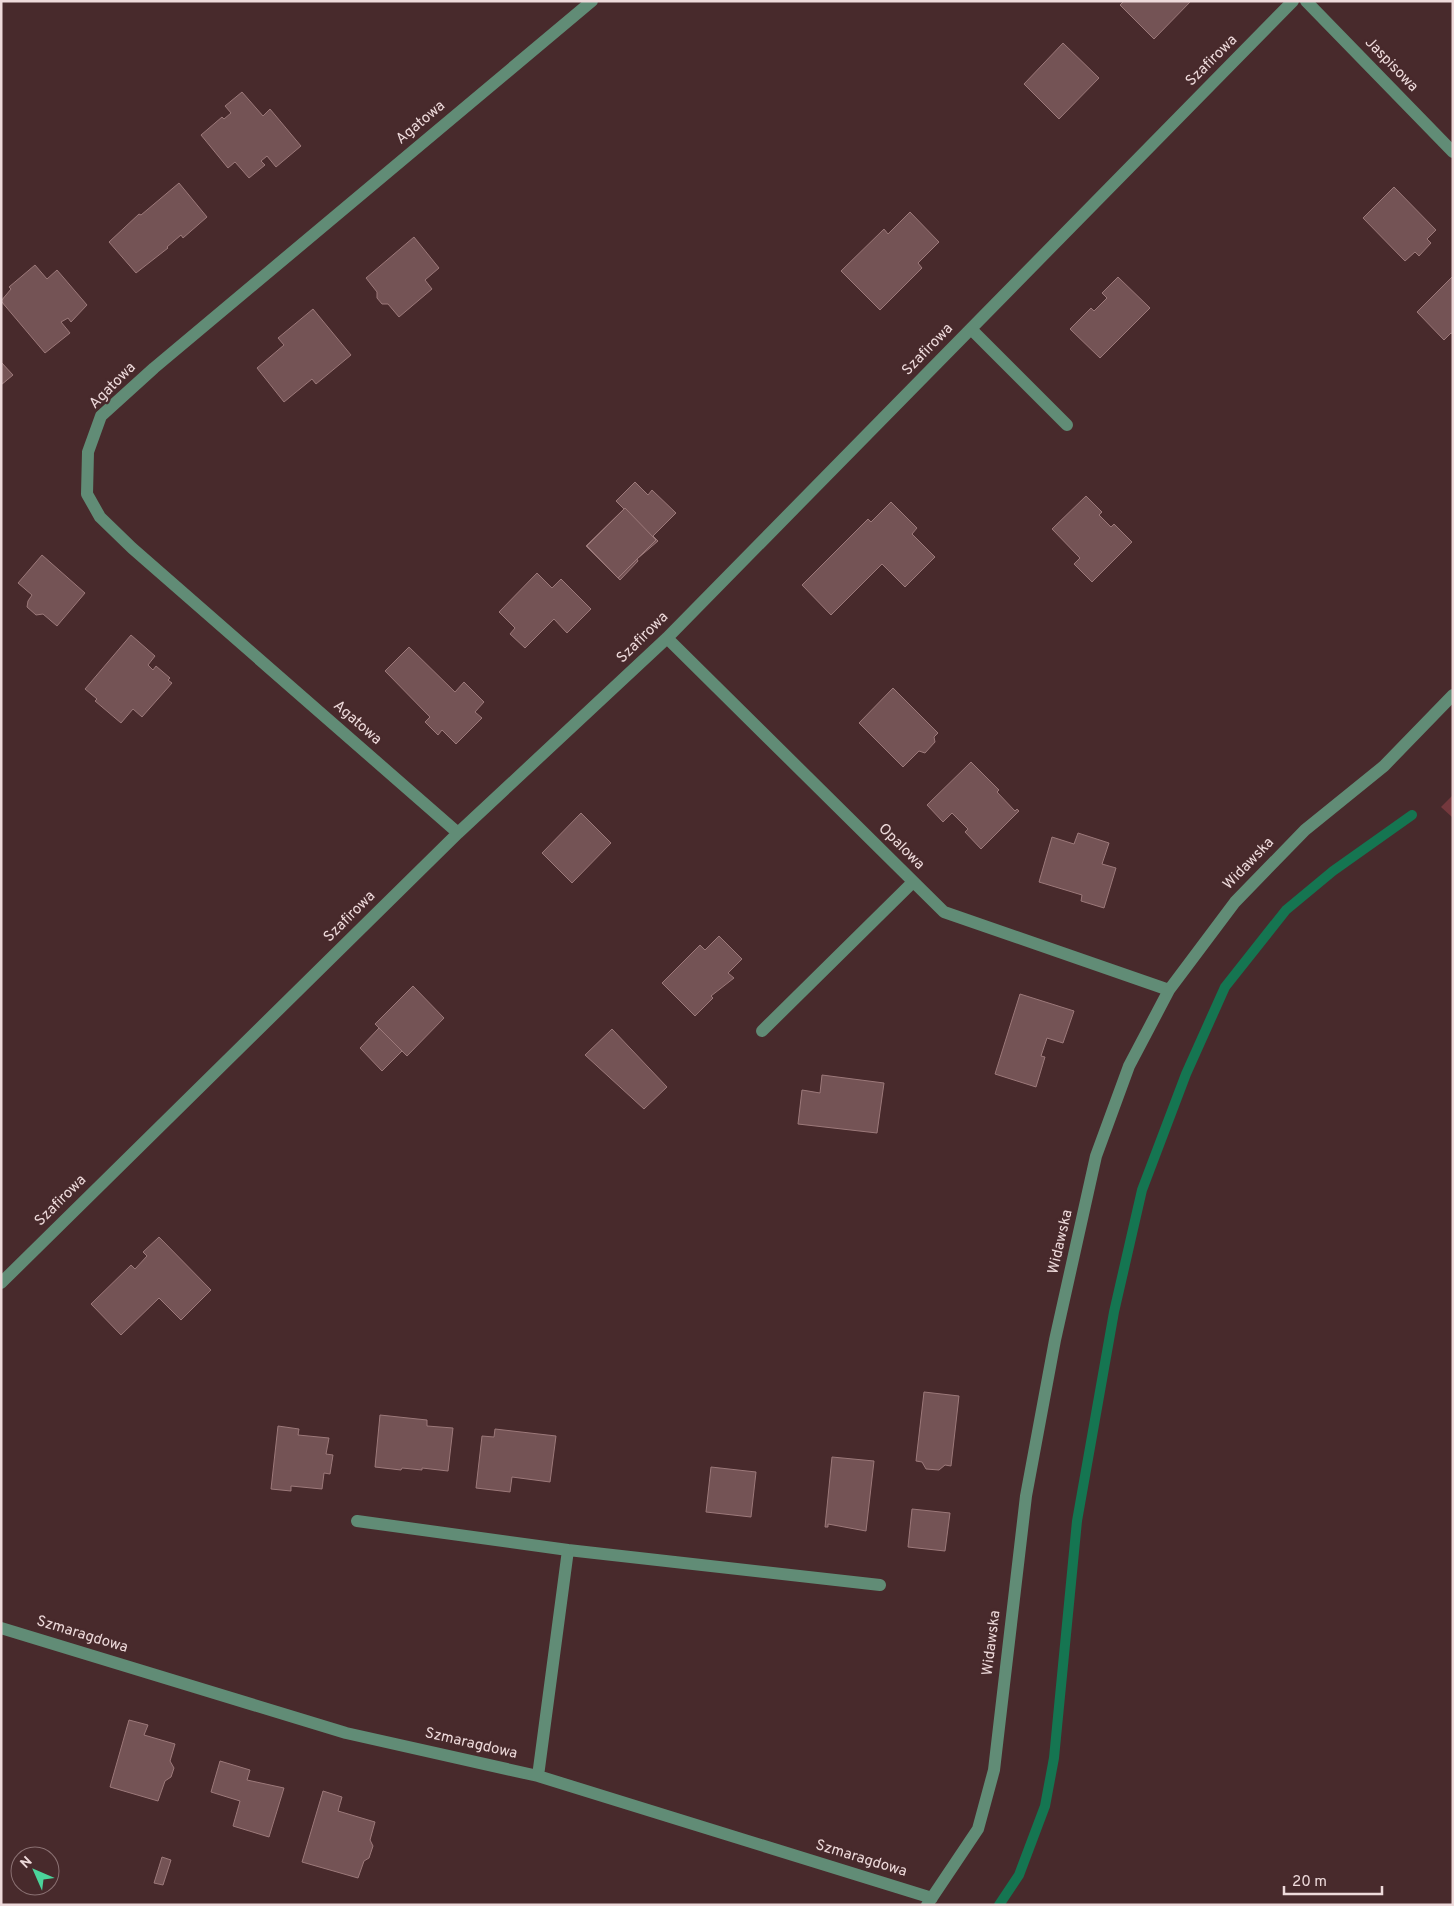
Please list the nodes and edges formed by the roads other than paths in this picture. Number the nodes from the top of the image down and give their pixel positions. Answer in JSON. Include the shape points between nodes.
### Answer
{"nodes":[{"id":1,"x":592,"y":1,"type":"edge"},
{"id":2,"x":1293,"y":1,"type":"edge"},
{"id":3,"x":1306,"y":1,"type":"edge"},
{"id":4,"x":1453,"y":152,"type":"edge"},
{"id":5,"x":971,"y":329,"type":"junction"},
{"id":6,"x":1067,"y":425,"type":"dead end"},
{"id":7,"x":667,"y":638,"type":"junction"},
{"id":8,"x":1453,"y":696,"type":"edge"},
{"id":9,"x":458,"y":833,"type":"junction"},
{"id":10,"x":913,"y":882,"type":"junction"},
{"id":11,"x":1169,"y":990,"type":"junction"},
{"id":12,"x":762,"y":1031,"type":"dead end"},
{"id":13,"x":1,"y":1282,"type":"edge"},
{"id":14,"x":357,"y":1521,"type":"dead end"},
{"id":15,"x":568,"y":1550,"type":"junction"},
{"id":16,"x":880,"y":1584,"type":"dead end"},
{"id":17,"x":1,"y":1628,"type":"edge"},
{"id":18,"x":538,"y":1776,"type":"junction"},
{"id":19,"x":929,"y":1901,"type":"edge"}],
"edges":[{"from":1,"to":9,"type":"street","name":"Agatowa","via":[[141,380],[101,416],[88,452],[87,494],[100,517]]},
{"from":2,"to":5,"type":"street","name":"Szafirowa"},
{"from":3,"to":4,"type":"street","name":"Jaspisowa"},
{"from":5,"to":6,"type":"street"},
{"from":5,"to":7,"type":"street","name":"Szafirowa"},
{"from":7,"to":9,"type":"street","name":"Szafirowa"},
{"from":7,"to":10,"type":"street","name":"Opalowa"},
{"from":8,"to":11,"type":"street","name":"Widawska","via":[[1384,766],[1305,830],[1235,902]]},
{"from":9,"to":13,"type":"street","name":"Szafirowa"},
{"from":10,"to":11,"type":"street","name":"Opalowa","via":[[944,912]]},
{"from":10,"to":12,"type":"street"},
{"from":11,"to":19,"type":"street","name":"Widawska","via":[[1129,1066],[1096,1156],[1055,1340],[1026,1496],[994,1770],[978,1829]]},
{"from":14,"to":15,"type":"street"},
{"from":15,"to":16,"type":"street"},
{"from":15,"to":18,"type":"street"},
{"from":17,"to":18,"type":"street","name":"Szmaragdowa","via":[[346,1733]]},
{"from":18,"to":19,"type":"street","name":"Szmaragdowa"}]}
